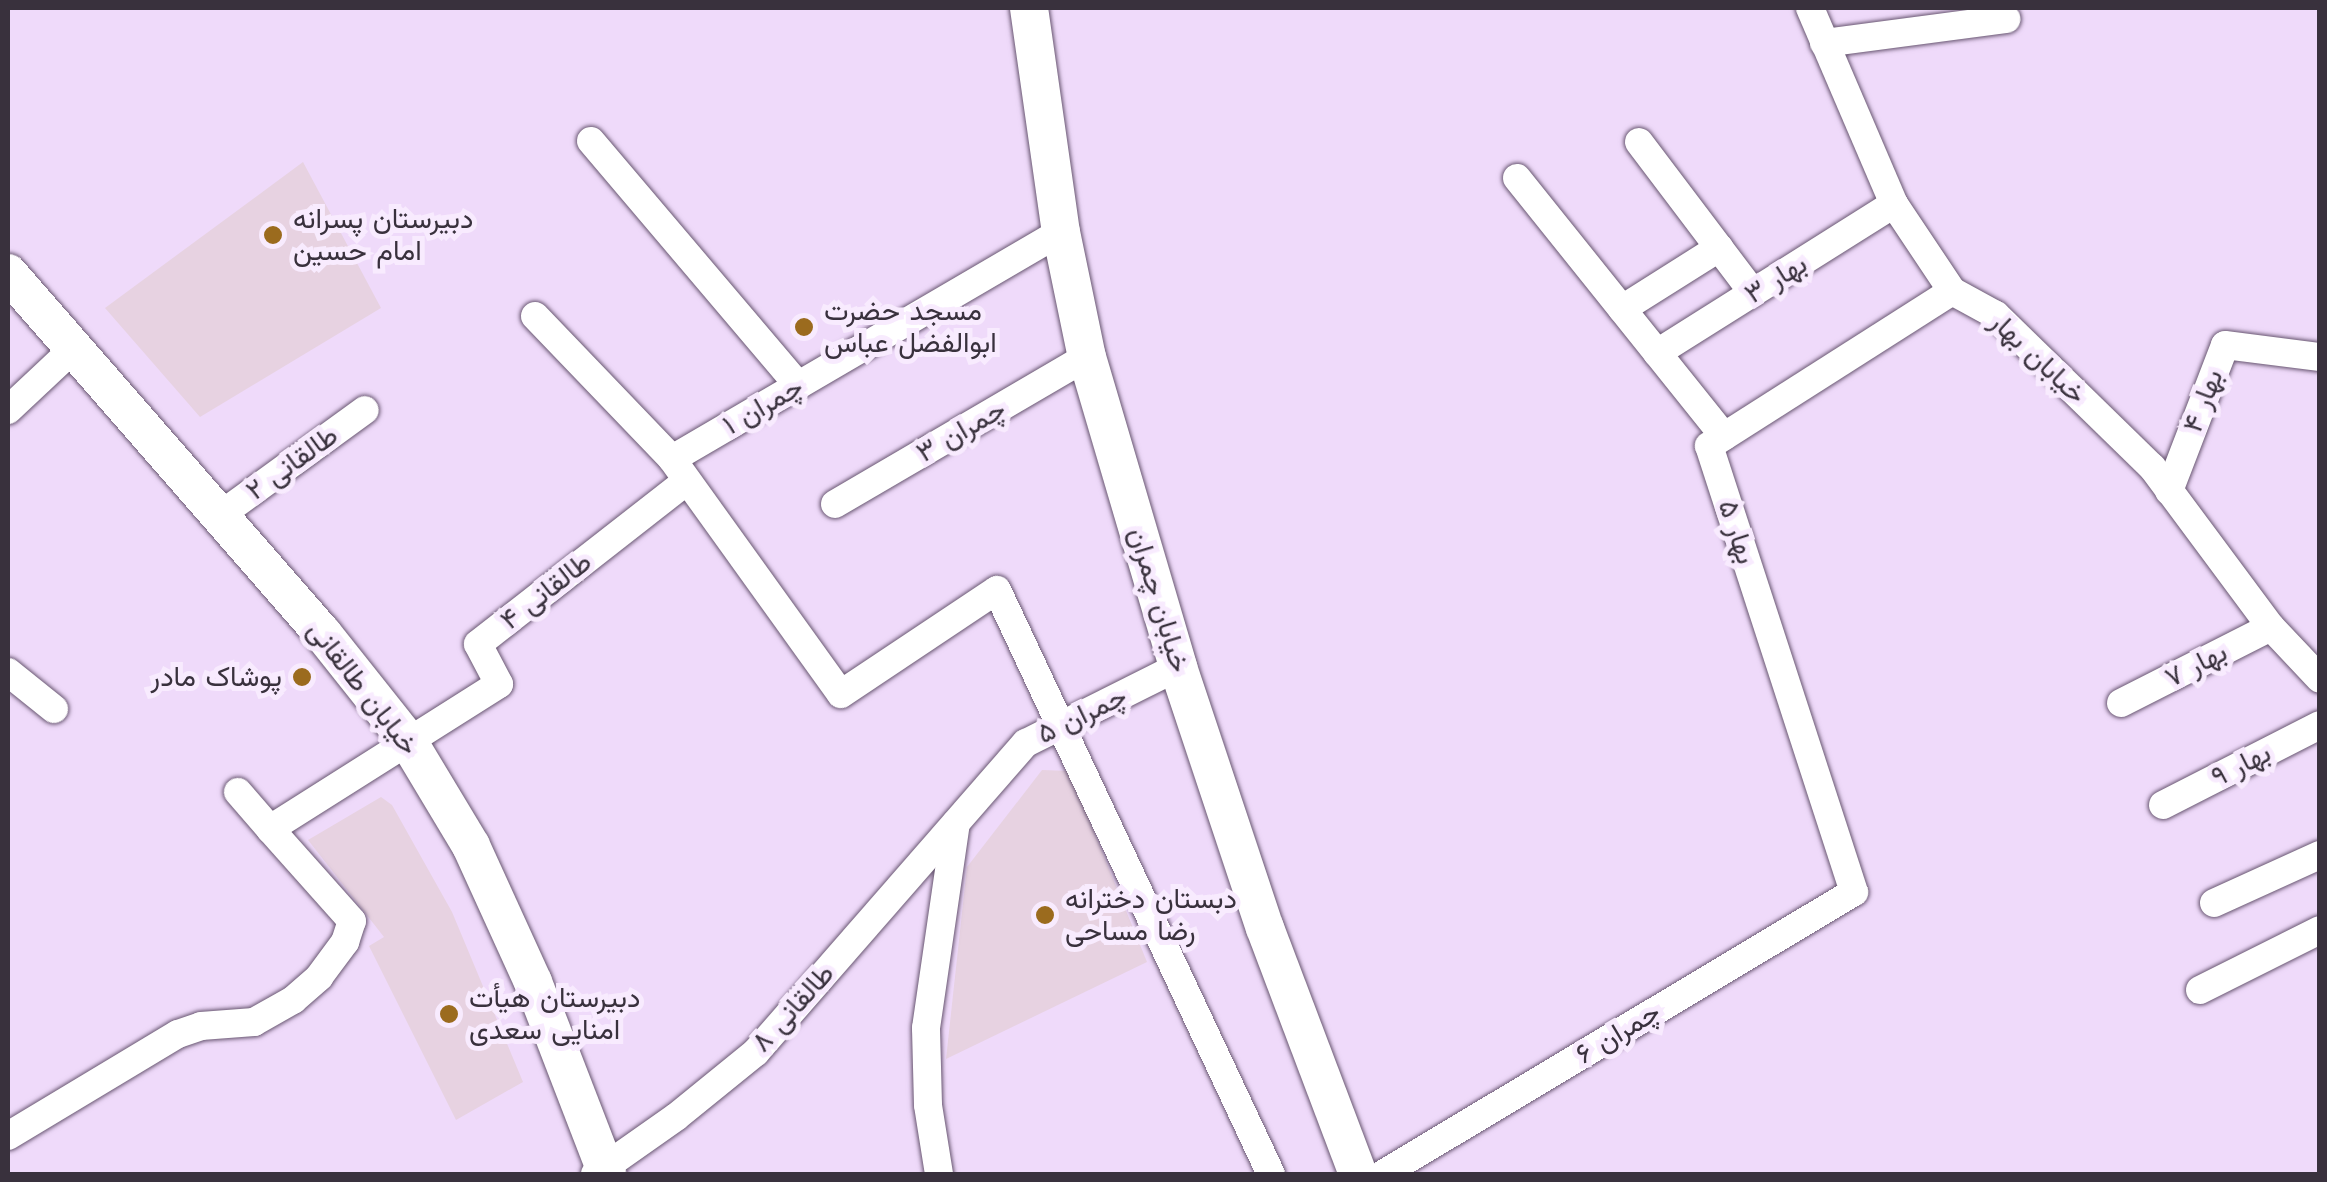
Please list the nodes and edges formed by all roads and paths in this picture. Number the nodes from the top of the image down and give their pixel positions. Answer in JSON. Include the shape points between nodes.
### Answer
{"nodes":[{"id":1,"x":1028,"y":8,"type":"edge"},
{"id":2,"x":1810,"y":8,"type":"edge"},
{"id":3,"x":2006,"y":20,"type":"dead end"},
{"id":4,"x":1824,"y":44,"type":"junction"},
{"id":5,"x":591,"y":141,"type":"dead end"},
{"id":6,"x":1639,"y":142,"type":"dead end"},
{"id":7,"x":1517,"y":178,"type":"dead end"},
{"id":8,"x":1894,"y":204,"type":"junction"},
{"id":9,"x":1061,"y":232,"type":"junction"},
{"id":10,"x":1720,"y":248,"type":"junction"},
{"id":11,"x":8,"y":273,"type":"edge"},
{"id":12,"x":1952,"y":291,"type":"junction"},
{"id":13,"x":1754,"y":292,"type":"junction"},
{"id":14,"x":1622,"y":309,"type":"junction"},
{"id":15,"x":535,"y":316,"type":"dead end"},
{"id":16,"x":72,"y":350,"type":"junction"},
{"id":17,"x":1657,"y":353,"type":"junction"},
{"id":18,"x":1087,"y":357,"type":"junction"},
{"id":19,"x":2320,"y":357,"type":"edge"},
{"id":20,"x":798,"y":385,"type":"junction"},
{"id":21,"x":8,"y":410,"type":"edge"},
{"id":22,"x":365,"y":410,"type":"dead end"},
{"id":23,"x":1724,"y":436,"type":"junction"},
{"id":24,"x":680,"y":470,"type":"junction"},
{"id":25,"x":2169,"y":491,"type":"junction"},
{"id":26,"x":836,"y":504,"type":"dead end"},
{"id":27,"x":220,"y":516,"type":"junction"},
{"id":28,"x":2271,"y":627,"type":"junction"},
{"id":29,"x":1178,"y":667,"type":"junction"},
{"id":30,"x":8,"y":672,"type":"edge"},
{"id":31,"x":2320,"y":679,"type":"edge"},
{"id":32,"x":2121,"y":703,"type":"dead end"},
{"id":33,"x":54,"y":708,"type":"dead end"},
{"id":34,"x":1061,"y":725,"type":"junction"},
{"id":35,"x":2320,"y":726,"type":"edge"},
{"id":36,"x":408,"y":741,"type":"junction"},
{"id":37,"x":238,"y":792,"type":"dead end"},
{"id":38,"x":2163,"y":806,"type":"dead end"},
{"id":39,"x":956,"y":822,"type":"junction"},
{"id":40,"x":270,"y":829,"type":"junction"},
{"id":41,"x":2320,"y":855,"type":"edge"},
{"id":42,"x":1854,"y":892,"type":"joint"},
{"id":43,"x":2214,"y":903,"type":"dead end"},
{"id":44,"x":2320,"y":930,"type":"edge"},
{"id":45,"x":2200,"y":990,"type":"dead end"},
{"id":46,"x":8,"y":1136,"type":"edge"},
{"id":47,"x":602,"y":1172,"type":"edge"},
{"id":48,"x":939,"y":1174,"type":"edge"},
{"id":49,"x":1271,"y":1174,"type":"edge"},
{"id":50,"x":1358,"y":1174,"type":"edge"},
{"id":51,"x":1383,"y":1174,"type":"edge"}],
"edges":[{"from":1,"to":9,"type":"main road","name":"خیابان چمران"},
{"from":2,"to":4,"type":"street","name":"خیابان بهار"},
{"from":3,"to":4,"type":"street"},
{"from":4,"to":8,"type":"street","name":"خیابان بهار"},
{"from":5,"to":20,"type":"street"},
{"from":6,"to":10,"type":"street"},
{"from":7,"to":14,"type":"street"},
{"from":8,"to":12,"type":"street","name":"خیابان بهار"},
{"from":8,"to":13,"type":"street","name":"بهار ۳"},
{"from":9,"to":18,"type":"main road","name":"خیابان چمران"},
{"from":9,"to":20,"type":"street","name":"چمران ۱"},
{"from":10,"to":13,"type":"street"},
{"from":10,"to":14,"type":"street"},
{"from":11,"to":16,"type":"main road","name":"خیابان طالقانی"},
{"from":12,"to":23,"type":"street"},
{"from":12,"to":25,"type":"street","name":"خیابان بهار","via":[[1996,315]]},
{"from":13,"to":17,"type":"street","name":"بهار ۳"},
{"from":14,"to":17,"type":"street"},
{"from":15,"to":24,"type":"street"},
{"from":16,"to":21,"type":"street"},
{"from":16,"to":27,"type":"main road","name":"خیابان طالقانی"},
{"from":17,"to":23,"type":"street"},
{"from":18,"to":26,"type":"street","name":"چمران ۳"},
{"from":18,"to":29,"type":"main road","name":"خیابان چمران"},
{"from":19,"to":25,"type":"street","name":"بهار ۴","via":[[2225,345]]},
{"from":20,"to":24,"type":"street","name":"چمران ۱"},
{"from":22,"to":27,"type":"street","name":"طالقانی ۲"},
{"from":23,"to":42,"type":"street","name":"بهار ۵","via":[[1709,446]]},
{"from":24,"to":34,"type":"street","via":[[842,694],[997,590]]},
{"from":24,"to":36,"type":"street","name":"طالقانی ۴","via":[[478,644],[499,684]]},
{"from":25,"to":28,"type":"street","name":"خیابان بهار"},
{"from":27,"to":36,"type":"main road","name":"خیابان طالقانی"},
{"from":28,"to":31,"type":"street","name":"خیابان بهار"},
{"from":28,"to":32,"type":"street","name":"بهار ۷"},
{"from":29,"to":34,"type":"street","name":"چمران ۵"},
{"from":29,"to":50,"type":"main road","name":"خیابان چمران","via":[[1265,928]]},
{"from":30,"to":33,"type":"street"},
{"from":34,"to":39,"type":"street","name":"چمران ۵","via":[[1026,742]]},
{"from":34,"to":49,"type":"street"},
{"from":35,"to":38,"type":"street","name":"بهار ۹"},
{"from":36,"to":40,"type":"street"},
{"from":36,"to":47,"type":"main road","name":"خیابان طالقانی","via":[[471,846],[532,982]]},
{"from":37,"to":40,"type":"street"},
{"from":39,"to":47,"type":"street","name":"طالقانی ۸","via":[[756,1052]]},
{"from":39,"to":48,"type":"street","via":[[926,1028]]},
{"from":40,"to":46,"type":"street","via":[[352,921],[319,978],[254,1022],[178,1034]]},
{"from":41,"to":43,"type":"street"},
{"from":42,"to":51,"type":"street","name":"چمران ۶"},
{"from":44,"to":45,"type":"street"}]}
